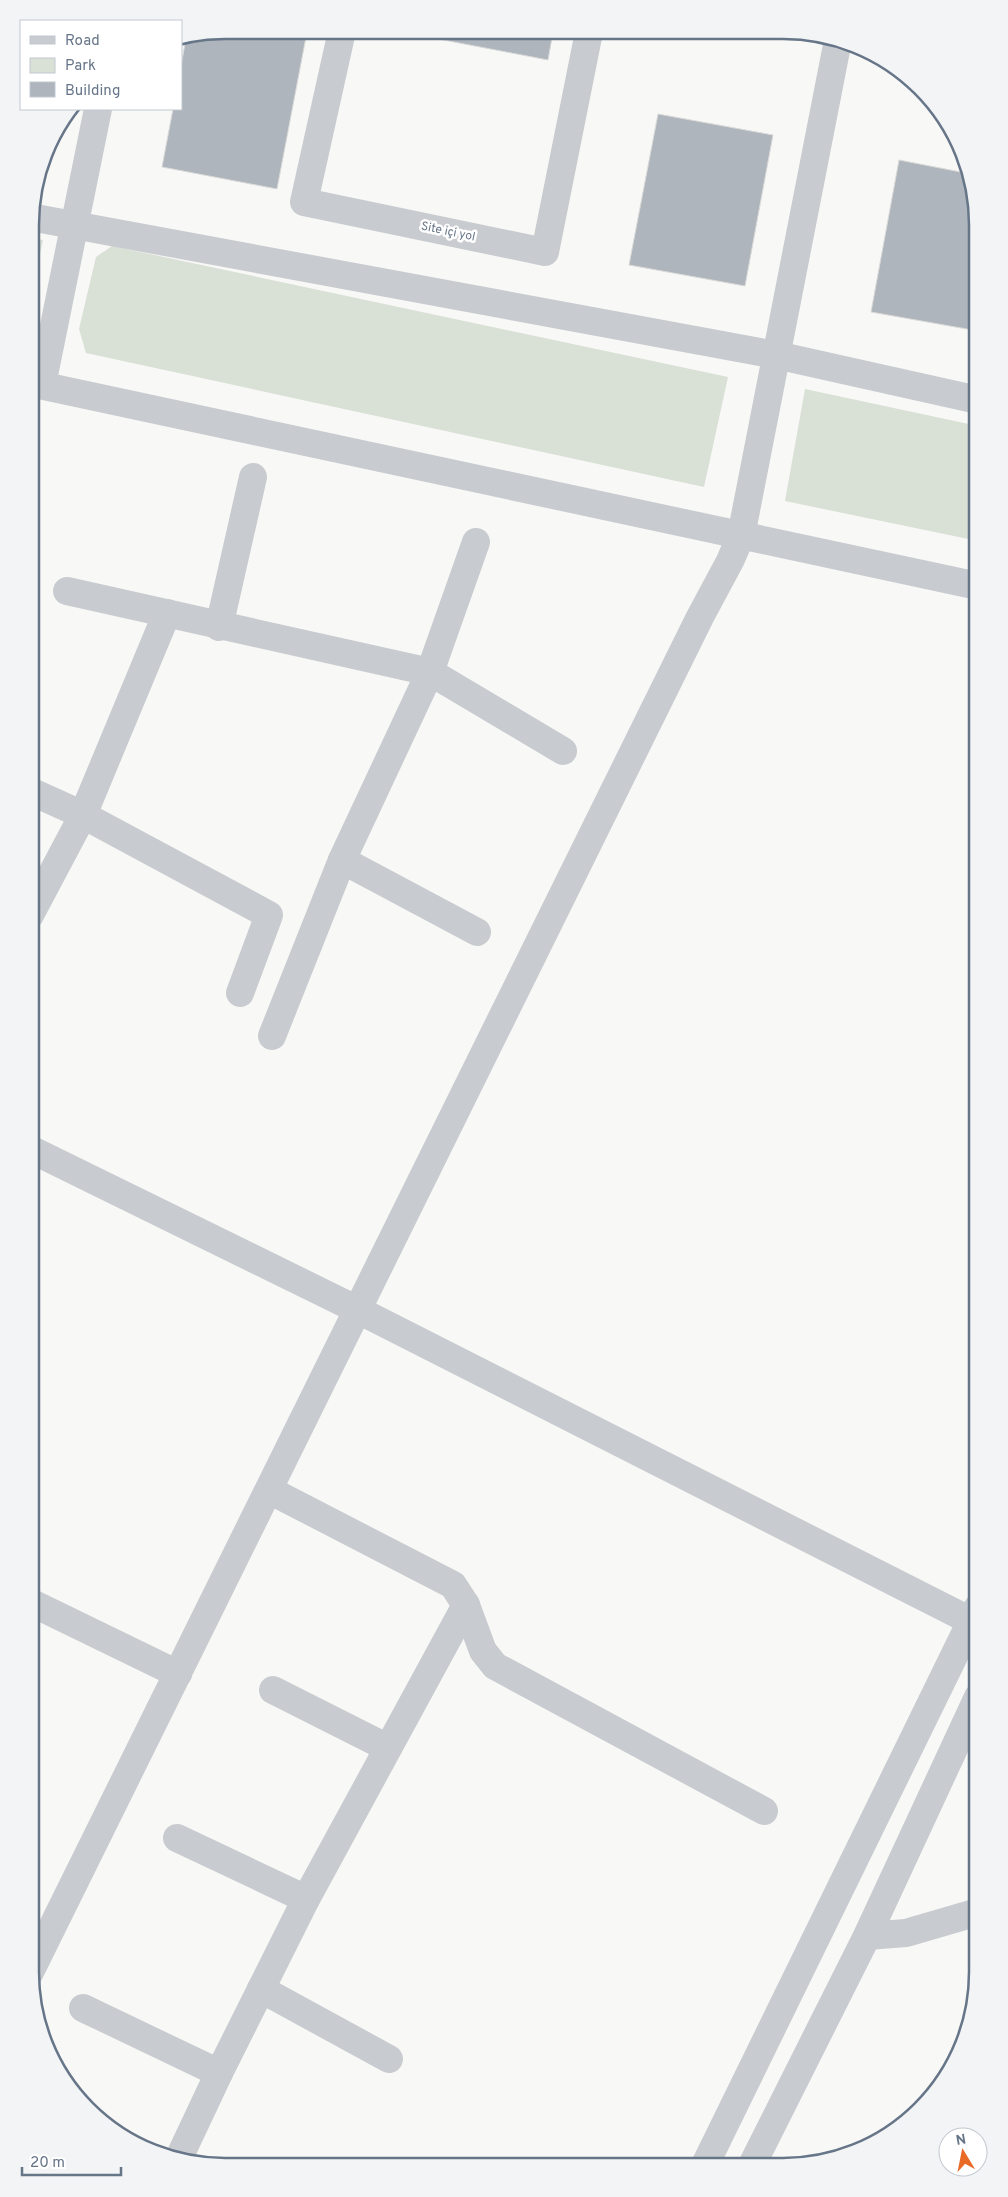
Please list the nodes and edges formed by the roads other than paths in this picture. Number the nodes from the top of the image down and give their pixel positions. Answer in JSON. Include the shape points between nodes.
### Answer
{"nodes":[{"id":1,"x":340,"y":39,"type":"edge"},
{"id":2,"x":588,"y":39,"type":"edge"},
{"id":3,"x":837,"y":47,"type":"edge"},
{"id":4,"x":98,"y":110,"type":"edge"},
{"id":5,"x":39,"y":219,"type":"edge"},
{"id":6,"x":73,"y":226,"type":"junction"},
{"id":7,"x":776,"y":356,"type":"junction"},
{"id":8,"x":39,"y":371,"type":"edge"},
{"id":9,"x":39,"y":385,"type":"edge"},
{"id":10,"x":969,"y":398,"type":"edge"},
{"id":11,"x":253,"y":477,"type":"dead end"},
{"id":12,"x":741,"y":536,"type":"junction"},
{"id":13,"x":476,"y":542,"type":"dead end"},
{"id":14,"x":969,"y":584,"type":"edge"},
{"id":15,"x":67,"y":591,"type":"dead end"},
{"id":16,"x":168,"y":613,"type":"junction"},
{"id":17,"x":219,"y":626,"type":"junction"},
{"id":18,"x":430,"y":672,"type":"junction"},
{"id":19,"x":563,"y":751,"type":"dead end"},
{"id":20,"x":39,"y":795,"type":"edge"},
{"id":21,"x":83,"y":815,"type":"junction"},
{"id":22,"x":342,"y":860,"type":"junction"},
{"id":23,"x":39,"y":898,"type":"edge"},
{"id":24,"x":477,"y":932,"type":"dead end"},
{"id":25,"x":240,"y":993,"type":"dead end"},
{"id":26,"x":272,"y":1036,"type":"dead end"},
{"id":27,"x":39,"y":1154,"type":"edge"},
{"id":28,"x":358,"y":1310,"type":"junction"},
{"id":29,"x":269,"y":1490,"type":"junction"},
{"id":30,"x":466,"y":1605,"type":"junction"},
{"id":31,"x":39,"y":1606,"type":"edge"},
{"id":32,"x":969,"y":1612,"type":"edge"},
{"id":33,"x":969,"y":1624,"type":"edge"},
{"id":34,"x":178,"y":1674,"type":"junction"},
{"id":35,"x":273,"y":1690,"type":"dead end"},
{"id":36,"x":969,"y":1717,"type":"edge"},
{"id":37,"x":388,"y":1748,"type":"junction"},
{"id":38,"x":764,"y":1811,"type":"dead end"},
{"id":39,"x":177,"y":1838,"type":"dead end"},
{"id":40,"x":306,"y":1899,"type":"junction"},
{"id":41,"x":969,"y":1915,"type":"edge"},
{"id":42,"x":867,"y":1936,"type":"junction"},
{"id":43,"x":39,"y":1954,"type":"edge"},
{"id":44,"x":261,"y":1989,"type":"junction"},
{"id":45,"x":83,"y":2008,"type":"dead end"},
{"id":46,"x":388,"y":2059,"type":"dead end"},
{"id":47,"x":218,"y":2073,"type":"junction"},
{"id":48,"x":181,"y":2153,"type":"edge"},
{"id":49,"x":708,"y":2158,"type":"edge"},
{"id":50,"x":756,"y":2158,"type":"edge"}],
"edges":[{"from":1,"to":2,"type":"street","name":"Site içi yol","via":[[304,202],[545,252]]},
{"from":3,"to":7,"type":"street"},
{"from":4,"to":6,"type":"street"},
{"from":5,"to":6,"type":"street"},
{"from":6,"to":7,"type":"street"},
{"from":6,"to":8,"type":"street"},
{"from":7,"to":10,"type":"street"},
{"from":7,"to":12,"type":"street"},
{"from":9,"to":12,"type":"street"},
{"from":11,"to":17,"type":"street"},
{"from":12,"to":14,"type":"street"},
{"from":12,"to":28,"type":"street"},
{"from":13,"to":18,"type":"street"},
{"from":15,"to":16,"type":"street"},
{"from":16,"to":17,"type":"street"},
{"from":16,"to":21,"type":"street"},
{"from":17,"to":18,"type":"street"},
{"from":18,"to":19,"type":"street"},
{"from":18,"to":22,"type":"street"},
{"from":20,"to":21,"type":"street"},
{"from":21,"to":23,"type":"street"},
{"from":21,"to":25,"type":"street","via":[[270,915]]},
{"from":22,"to":24,"type":"street"},
{"from":22,"to":26,"type":"street"},
{"from":27,"to":28,"type":"street"},
{"from":28,"to":29,"type":"street"},
{"from":28,"to":32,"type":"street"},
{"from":29,"to":30,"type":"street","via":[[453,1585]]},
{"from":29,"to":34,"type":"street"},
{"from":30,"to":37,"type":"street"},
{"from":30,"to":38,"type":"street","via":[[483,1651],[495,1666]]},
{"from":31,"to":34,"type":"street"},
{"from":33,"to":49,"type":"street"},
{"from":34,"to":43,"type":"street"},
{"from":35,"to":37,"type":"street"},
{"from":36,"to":42,"type":"street"},
{"from":37,"to":40,"type":"street"},
{"from":39,"to":40,"type":"street"},
{"from":40,"to":44,"type":"street"},
{"from":41,"to":42,"type":"street","via":[[906,1933]]},
{"from":42,"to":50,"type":"street"},
{"from":44,"to":46,"type":"street"},
{"from":44,"to":47,"type":"street"},
{"from":45,"to":47,"type":"street"},
{"from":47,"to":48,"type":"street"}]}
